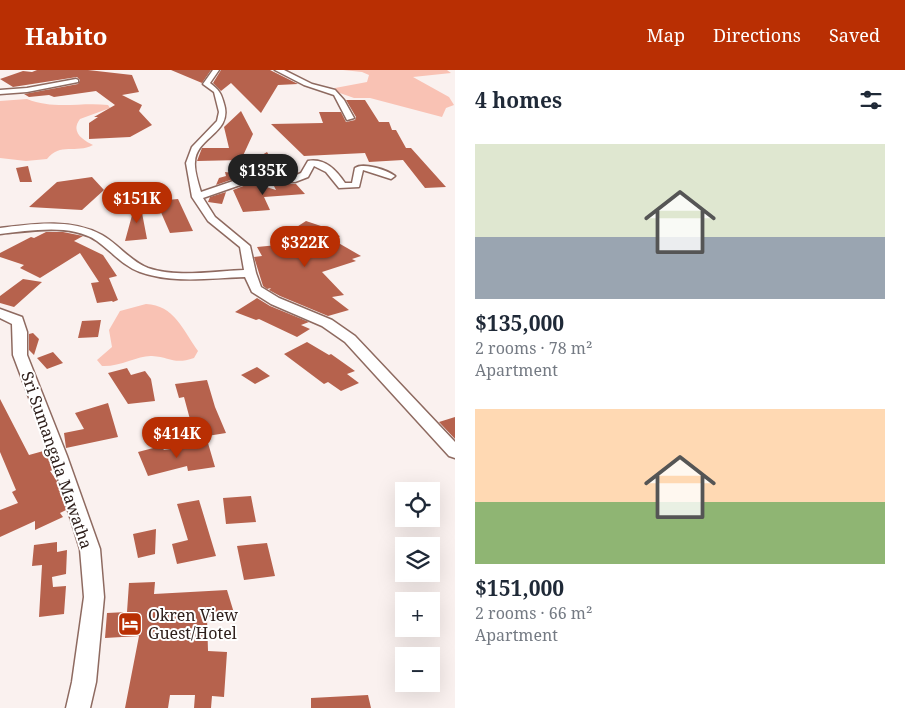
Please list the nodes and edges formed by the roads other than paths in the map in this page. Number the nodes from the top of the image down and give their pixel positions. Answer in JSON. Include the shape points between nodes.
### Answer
{"nodes":[{"id":1,"x":216,"y":70,"type":"edge"},
{"id":2,"x":278,"y":70,"type":"edge"},
{"id":3,"x":76,"y":81,"type":"dead end"},
{"id":4,"x":0,"y":92,"type":"edge"},
{"id":5,"x":350,"y":118,"type":"dead end"},
{"id":6,"x":391,"y":176,"type":"dead end"},
{"id":7,"x":197,"y":198,"type":"junction"},
{"id":8,"x":0,"y":231,"type":"edge"},
{"id":9,"x":250,"y":273,"type":"junction"},
{"id":10,"x":0,"y":313,"type":"edge"},
{"id":11,"x":455,"y":452,"type":"edge"},
{"id":12,"x":78,"y":708,"type":"edge"}],
"edges":[{"from":1,"to":7,"type":"street","via":[[206,84],[217,91],[223,112],[221,122],[196,146],[190,163]]},
{"from":2,"to":5,"type":"street","via":[[334,93]]},
{"from":3,"to":4,"type":"street"},
{"from":6,"to":7,"type":"street","via":[[360,168],[356,185],[342,186],[324,166],[311,164],[306,175],[295,179],[245,180]]},
{"from":7,"to":9,"type":"street","via":[[207,214],[245,246]]},
{"from":8,"to":9,"type":"street","via":[[78,229],[96,235],[142,270],[162,275]]},
{"from":9,"to":11,"type":"street","via":[[256,289],[262,294],[328,323],[350,339]]},
{"from":10,"to":12,"type":"street","name":"Sri Sumangala Mawatha","via":[[17,320],[21,328],[20,354],[90,549],[94,598]]}]}
